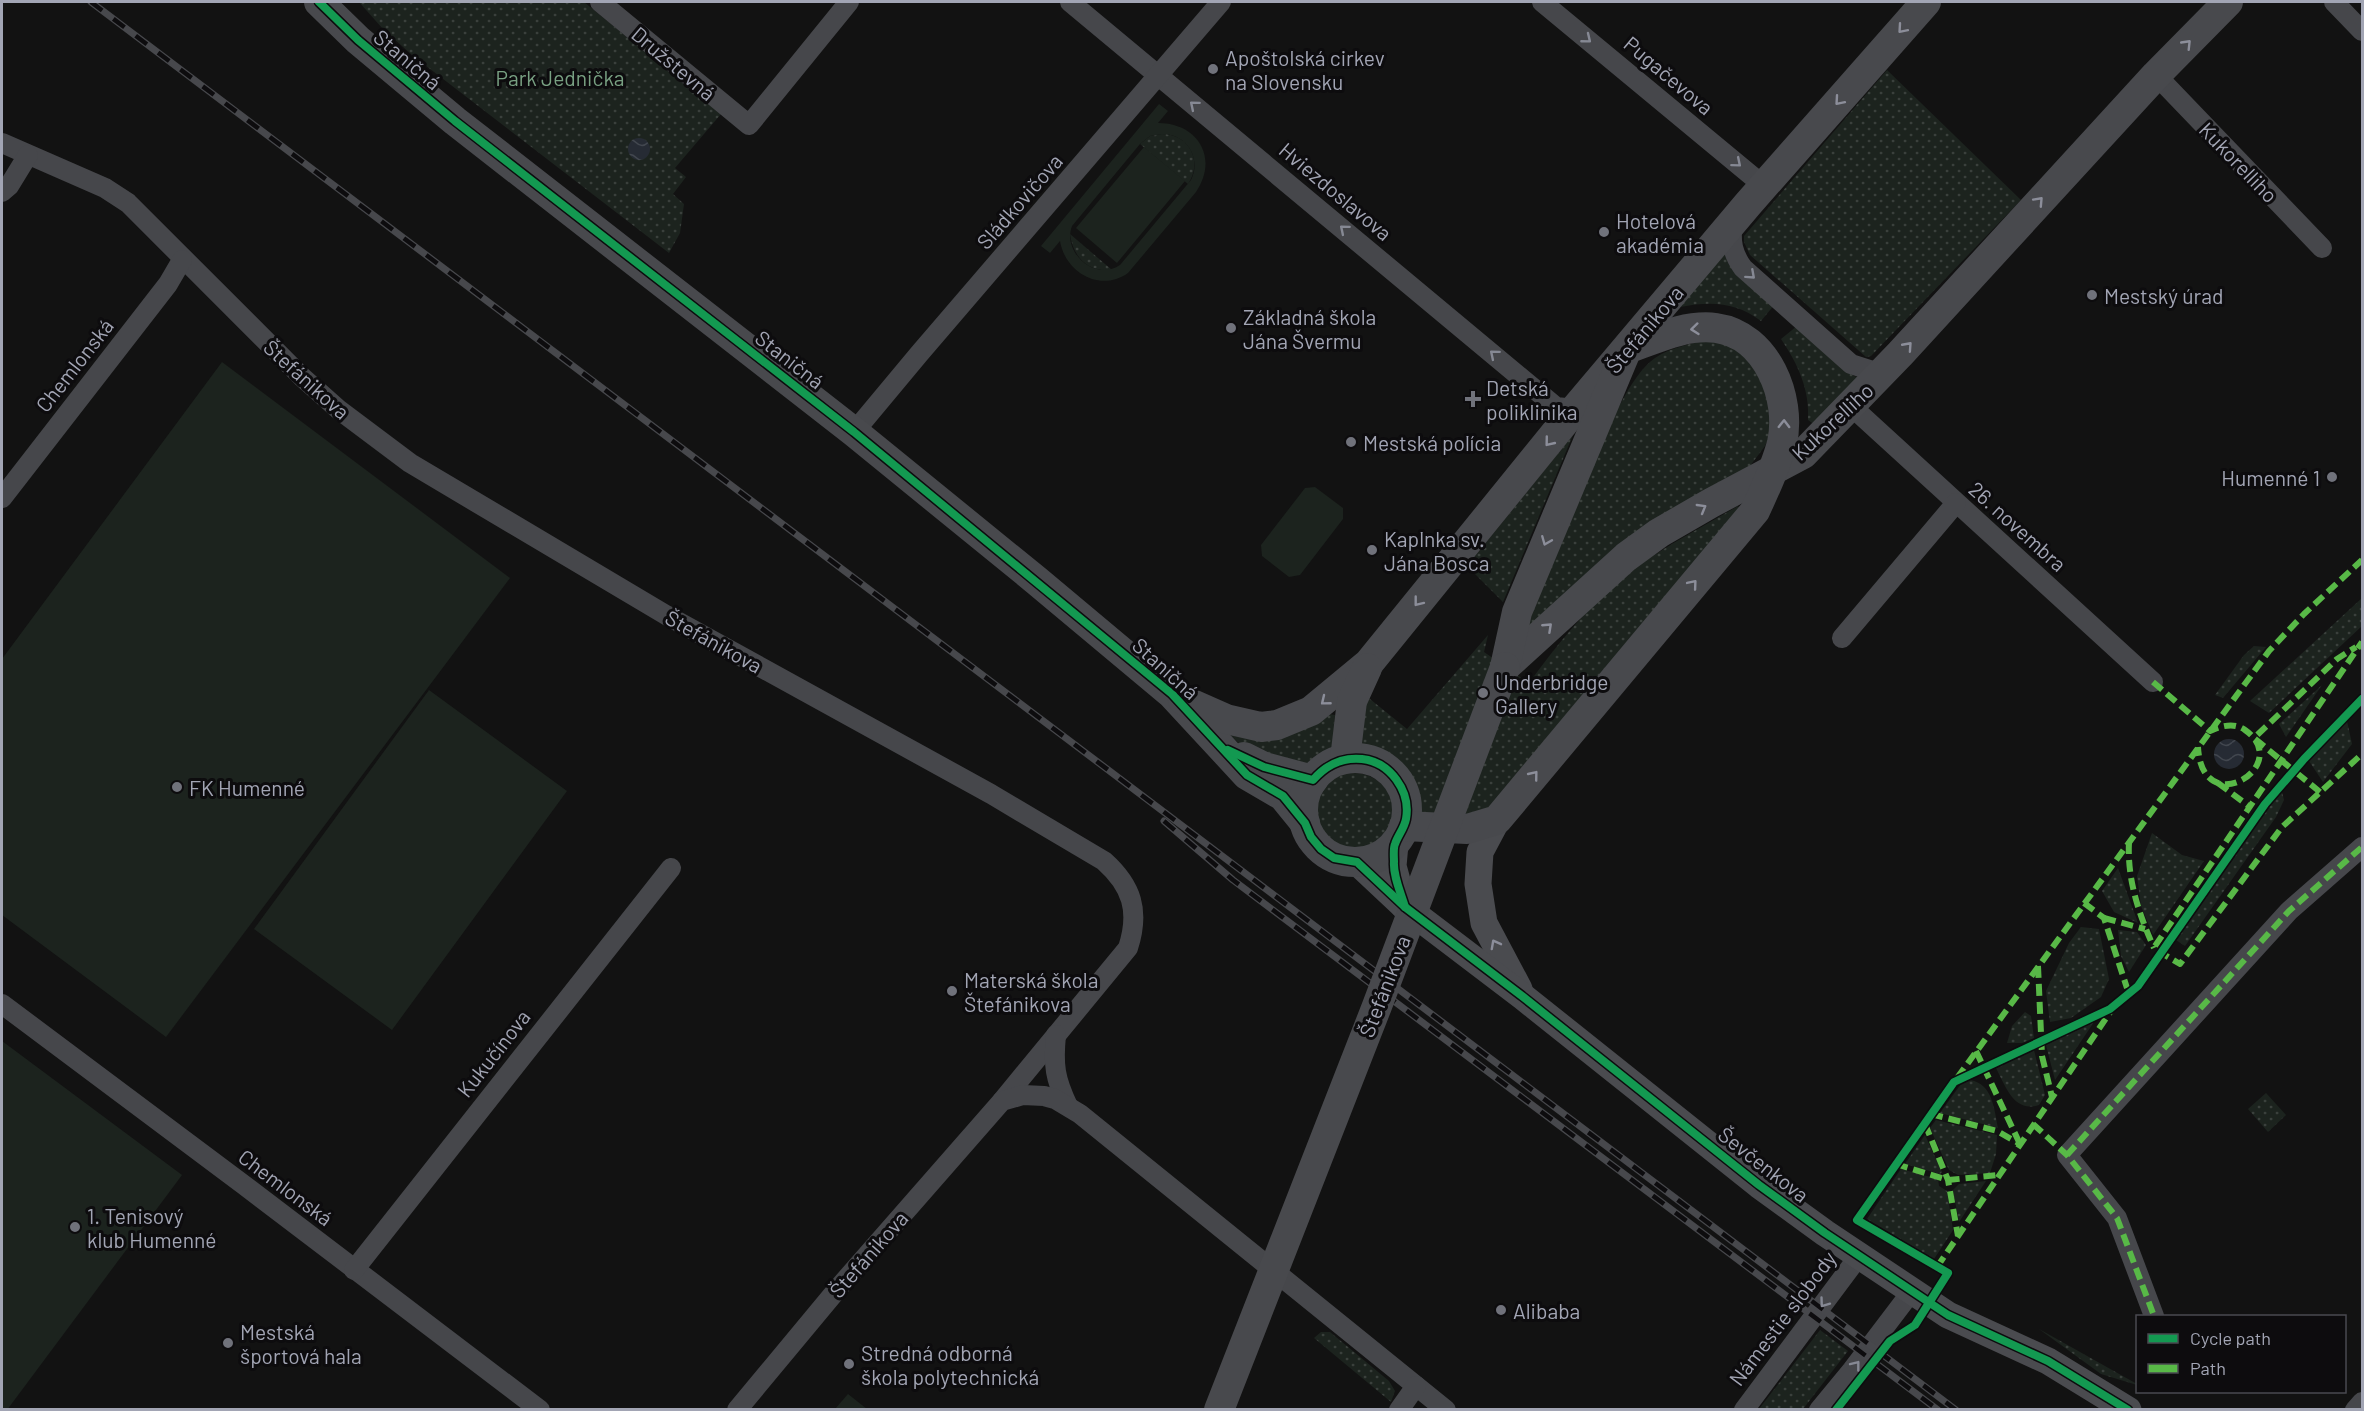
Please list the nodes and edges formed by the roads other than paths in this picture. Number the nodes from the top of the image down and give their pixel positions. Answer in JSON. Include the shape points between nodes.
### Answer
{"nodes":[{"id":1,"x":600,"y":2,"type":"edge"},
{"id":2,"x":849,"y":2,"type":"edge"},
{"id":3,"x":1070,"y":2,"type":"edge"},
{"id":4,"x":1221,"y":2,"type":"edge"},
{"id":5,"x":1542,"y":2,"type":"edge"},
{"id":6,"x":1926,"y":2,"type":"edge"},
{"id":7,"x":2229,"y":2,"type":"edge"},
{"id":8,"x":2334,"y":2,"type":"edge"},
{"id":9,"x":324,"y":7,"type":"edge"},
{"id":10,"x":2362,"y":31,"type":"edge"},
{"id":11,"x":2156,"y":75,"type":"junction"},
{"id":12,"x":1158,"y":76,"type":"junction"},
{"id":13,"x":2,"y":143,"type":"edge"},
{"id":14,"x":28,"y":155,"type":"junction"},
{"id":15,"x":1764,"y":186,"type":"junction"},
{"id":16,"x":2,"y":192,"type":"edge"},
{"id":17,"x":1732,"y":224,"type":"junction"},
{"id":18,"x":2322,"y":248,"type":"dead end"},
{"id":19,"x":182,"y":260,"type":"junction"},
{"id":20,"x":1627,"y":349,"type":"junction"},
{"id":21,"x":1882,"y":374,"type":"junction"},
{"id":22,"x":1851,"y":406,"type":"junction"},
{"id":23,"x":1575,"y":409,"type":"junction"},
{"id":24,"x":854,"y":432,"type":"junction"},
{"id":25,"x":1774,"y":470,"type":"junction"},
{"id":26,"x":2,"y":498,"type":"edge"},
{"id":27,"x":1956,"y":503,"type":"junction"},
{"id":28,"x":1842,"y":638,"type":"dead end"},
{"id":29,"x":1369,"y":663,"type":"junction"},
{"id":30,"x":1505,"y":667,"type":"junction"},
{"id":31,"x":2153,"y":681,"type":"dead end"},
{"id":32,"x":1173,"y":694,"type":"junction"},
{"id":33,"x":1217,"y":744,"type":"junction"},
{"id":34,"x":1345,"y":759,"type":"junction"},
{"id":35,"x":1313,"y":780,"type":"junction"},
{"id":36,"x":1497,"y":820,"type":"junction"},
{"id":37,"x":1305,"y":822,"type":"junction"},
{"id":38,"x":1400,"y":835,"type":"junction"},
{"id":39,"x":2362,"y":847,"type":"edge"},
{"id":40,"x":1357,"y":862,"type":"junction"},
{"id":41,"x":670,"y":868,"type":"dead end"},
{"id":42,"x":1405,"y":907,"type":"junction"},
{"id":43,"x":1522,"y":996,"type":"junction"},
{"id":44,"x":2,"y":1004,"type":"edge"},
{"id":45,"x":1056,"y":1035,"type":"junction"},
{"id":46,"x":1002,"y":1101,"type":"junction"},
{"id":47,"x":1068,"y":1106,"type":"junction"},
{"id":48,"x":1859,"y":1256,"type":"junction"},
{"id":49,"x":354,"y":1269,"type":"junction"},
{"id":50,"x":1912,"y":1291,"type":"junction"},
{"id":51,"x":2153,"y":1315,"type":"edge"},
{"id":52,"x":1416,"y":1386,"type":"junction"},
{"id":53,"x":2362,"y":1402,"type":"edge"},
{"id":54,"x":540,"y":1410,"type":"edge"},
{"id":55,"x":737,"y":1410,"type":"edge"},
{"id":56,"x":1219,"y":1410,"type":"edge"},
{"id":57,"x":1399,"y":1410,"type":"edge"},
{"id":58,"x":1446,"y":1410,"type":"edge"},
{"id":59,"x":1744,"y":1410,"type":"edge"},
{"id":60,"x":1819,"y":1410,"type":"edge"},
{"id":61,"x":2128,"y":1410,"type":"edge"},
{"id":62,"x":2355,"y":1410,"type":"edge"}],
"edges":[{"from":1,"to":2,"type":"street","name":"Družstevná","via":[[749,125]]},
{"from":3,"to":12,"type":"street","name":"Hviezdoslavova"},
{"from":4,"to":12,"type":"street","name":"Sládkovičova"},
{"from":5,"to":15,"type":"street","name":"Pugačevova","one_way":true},
{"from":6,"to":15,"type":"main road","name":"Štefánikova","one_way":true},
{"from":11,"to":7,"type":"main road","name":"Kukorelliho","one_way":true},
{"from":8,"to":10,"type":"street"},
{"from":9,"to":24,"type":"main road","name":"Staničná","via":[[455,121]]},
{"from":11,"to":18,"type":"street","name":"Kukorelliho"},
{"from":21,"to":11,"type":"main road","name":"Kukorelliho","one_way":true},
{"from":23,"to":12,"type":"street","name":"Hviezdoslavova","one_way":true,"via":[[1556,407]]},
{"from":12,"to":24,"type":"street","name":"Sládkovičova"},
{"from":13,"to":14,"type":"street","name":"Štefánikova"},
{"from":14,"to":16,"type":"street"},
{"from":14,"to":19,"type":"street","name":"Štefánikova","via":[[128,203]]},
{"from":15,"to":17,"type":"main road","name":"Štefánikova"},
{"from":17,"to":20,"type":"main road","name":"Štefánikova"},
{"from":17,"to":21,"type":"street","one_way":true,"via":[[1733,250],[1743,268],[1851,364]]},
{"from":19,"to":26,"type":"street","name":"Chemlonská","via":[[168,284]]},
{"from":19,"to":45,"type":"street","name":"Štefánikova","via":[[302,377],[410,463],[666,615],[991,794],[1118,873],[1129,893],[1134,920],[1128,948]]},
{"from":20,"to":23,"type":"main road","name":"Štefánikova"},
{"from":25,"to":20,"type":"main road","one_way":true,"via":[[1785,423],[1782,400],[1765,359],[1752,345],[1735,333],[1716,328],[1672,333]]},
{"from":20,"to":30,"type":"main road","name":"Štefánikova","one_way":true,"via":[[1517,612]]},
{"from":21,"to":22,"type":"main road","name":"Kukorelliho"},
{"from":22,"to":25,"type":"main road","name":"Kukorelliho","via":[[1803,454]]},
{"from":22,"to":27,"type":"street","name":"26. novembra"},
{"from":23,"to":29,"type":"main road","name":"Štefánikova","one_way":true},
{"from":24,"to":32,"type":"main road","name":"Staničná"},
{"from":30,"to":25,"type":"main road","one_way":true,"via":[[1626,557],[1659,533]]},
{"from":36,"to":25,"type":"main road","name":"Kukorelliho","one_way":true,"via":[[1755,511]]},
{"from":27,"to":28,"type":"street"},
{"from":27,"to":31,"type":"street","name":"26. novembra"},
{"from":29,"to":32,"type":"main road","one_way":true,"via":[[1311,711],[1277,725],[1261,727],[1226,719]]},
{"from":29,"to":34,"type":"main road","via":[[1352,701]]},
{"from":30,"to":56,"type":"main road","name":"Štefánikova","bridge":true},
{"from":32,"to":33,"type":"main road","name":"Staničná"},
{"from":33,"to":35,"type":"main road","via":[[1264,767]]},
{"from":33,"to":37,"type":"main road","name":"Staničná","via":[[1247,775],[1283,796]]},
{"from":34,"to":35,"type":"main road","via":[[1327,767]]},
{"from":34,"to":38,"type":"main road","via":[[1375,762],[1394,776],[1406,804]]},
{"from":35,"to":37,"type":"main road","via":[[1304,800]]},
{"from":36,"to":38,"type":"main road","via":[[1467,829]]},
{"from":43,"to":36,"type":"main road","one_way":true,"via":[[1484,923],[1478,884],[1480,852]]},
{"from":37,"to":40,"type":"main road","via":[[1321,849],[1341,860]]},
{"from":38,"to":40,"type":"main road","via":[[1378,857]]},
{"from":38,"to":42,"type":"main road","via":[[1394,866]]},
{"from":39,"to":51,"type":"street","via":[[2289,911],[2067,1155],[2117,1218]]},
{"from":40,"to":42,"type":"main road","name":"Ševčenkova"},
{"from":41,"to":49,"type":"street","name":"Kukučínova"},
{"from":42,"to":43,"type":"main road","name":"Ševčenkova"},
{"from":43,"to":48,"type":"main road","name":"Ševčenkova","via":[[1759,1185]]},
{"from":44,"to":49,"type":"street","name":"Chemlonská"},
{"from":45,"to":46,"type":"street","name":"Štefánikova"},
{"from":45,"to":47,"type":"street","via":[[1054,1066]]},
{"from":46,"to":47,"type":"street","via":[[1033,1095]]},
{"from":46,"to":55,"type":"street","name":"Štefánikova"},
{"from":47,"to":52,"type":"street"},
{"from":48,"to":50,"type":"main road","name":"Ševčenkova"},
{"from":48,"to":59,"type":"street","name":"Námestie slobody","one_way":true},
{"from":49,"to":54,"type":"street","name":"Chemlonská"},
{"from":60,"to":50,"type":"street","one_way":true},
{"from":50,"to":61,"type":"main road","name":"Ševčenkova","via":[[1948,1315],[2048,1361]]},
{"from":52,"to":57,"type":"street"},
{"from":52,"to":58,"type":"street"},
{"from":53,"to":62,"type":"street"}]}
